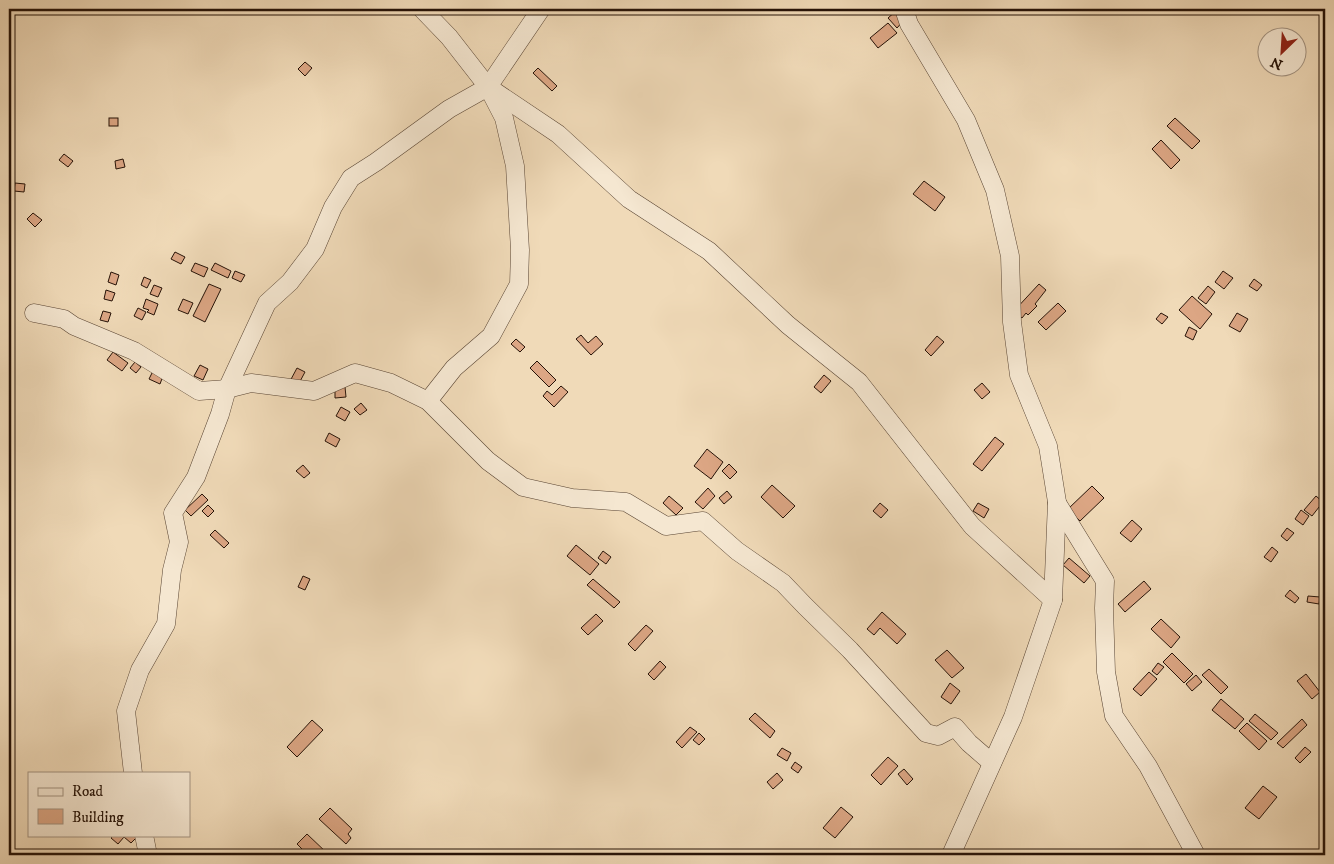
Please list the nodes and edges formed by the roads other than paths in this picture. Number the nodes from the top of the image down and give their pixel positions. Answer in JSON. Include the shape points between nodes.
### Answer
{"nodes":[{"id":1,"x":422,"y":9,"type":"edge"},
{"id":2,"x":541,"y":9,"type":"edge"},
{"id":3,"x":904,"y":9,"type":"edge"},
{"id":4,"x":488,"y":86,"type":"junction"},
{"id":5,"x":34,"y":313,"type":"dead end"},
{"id":6,"x":227,"y":389,"type":"junction"},
{"id":7,"x":428,"y":400,"type":"junction"},
{"id":8,"x":1056,"y":502,"type":"junction"},
{"id":9,"x":1053,"y":600,"type":"junction"},
{"id":10,"x":992,"y":763,"type":"junction"},
{"id":11,"x":133,"y":772,"type":"edge"},
{"id":12,"x":144,"y":836,"type":"edge"},
{"id":13,"x":148,"y":855,"type":"edge"},
{"id":14,"x":951,"y":855,"type":"edge"},
{"id":15,"x":1196,"y":855,"type":"edge"}],
"edges":[{"from":1,"to":4,"type":"street","via":[[450,37]]},
{"from":2,"to":4,"type":"street"},
{"from":3,"to":8,"type":"street","via":[[909,24],[966,120],[995,190],[1010,256],[1018,375],[1048,446]]},
{"from":4,"to":6,"type":"street","via":[[449,109],[351,178],[333,207],[315,249],[290,282],[267,303]]},
{"from":4,"to":7,"type":"street","via":[[504,118],[515,166],[519,284],[491,336],[454,368]]},
{"from":4,"to":9,"type":"street","via":[[558,134],[629,199],[709,251],[788,325],[859,382],[972,526]]},
{"from":5,"to":6,"type":"street","via":[[64,320],[134,351],[198,391]]},
{"from":6,"to":7,"type":"street","via":[[251,383],[314,391],[355,373],[391,383]]},
{"from":6,"to":11,"type":"street","via":[[196,477],[173,513],[179,542],[172,570],[166,624],[140,670],[126,711]]},
{"from":7,"to":10,"type":"street","via":[[488,461],[523,487],[572,498],[626,502],[666,526],[703,521],[737,551],[783,583],[926,733],[938,736],[954,727]]},
{"from":8,"to":9,"type":"street"},
{"from":8,"to":15,"type":"street","via":[[1105,581],[1106,672],[1114,716],[1148,766]]},
{"from":9,"to":10,"type":"street","via":[[1013,717]]},
{"from":10,"to":14,"type":"street"},
{"from":12,"to":13,"type":"street"}]}
